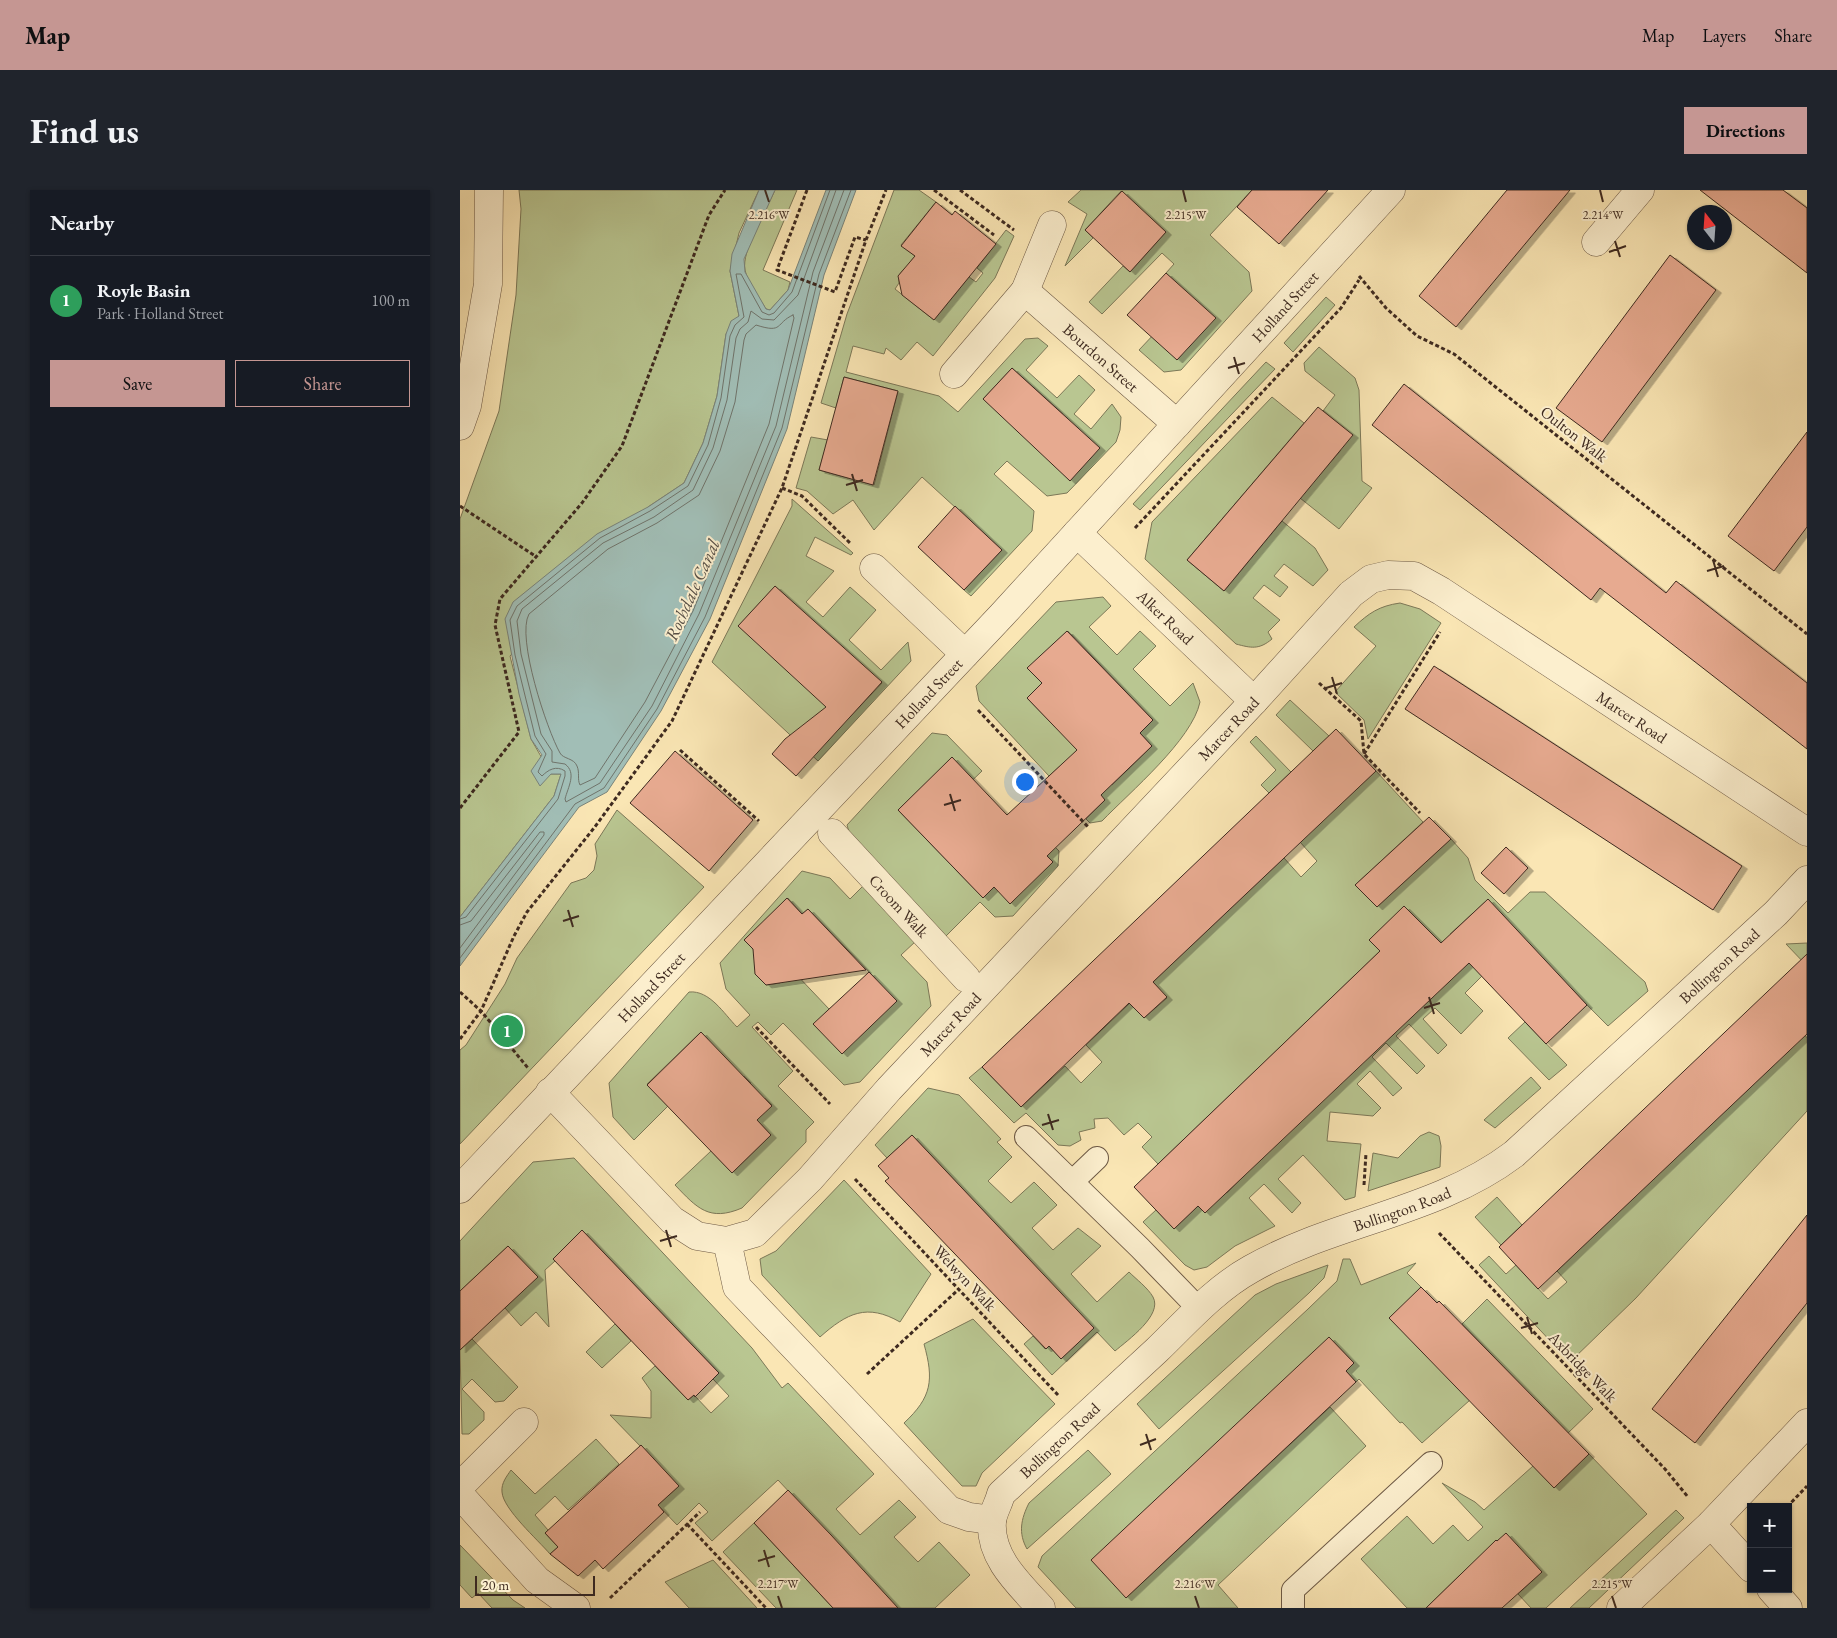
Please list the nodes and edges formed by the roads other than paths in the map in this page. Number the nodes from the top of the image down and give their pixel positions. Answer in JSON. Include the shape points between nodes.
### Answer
{"nodes":[{"id":1,"x":490,"y":190,"type":"edge"},
{"id":2,"x":1391,"y":190,"type":"edge"},
{"id":3,"x":1640,"y":190,"type":"edge"},
{"id":4,"x":1052,"y":225,"type":"dead end"},
{"id":5,"x":1596,"y":242,"type":"dead end"},
{"id":6,"x":1025,"y":291,"type":"junction"},
{"id":7,"x":954,"y":374,"type":"dead end"},
{"id":8,"x":1177,"y":424,"type":"junction"},
{"id":9,"x":460,"y":426,"type":"edge"},
{"id":10,"x":1077,"y":533,"type":"junction"},
{"id":11,"x":865,"y":558,"type":"road end"},
{"id":12,"x":965,"y":654,"type":"junction"},
{"id":13,"x":1254,"y":701,"type":"junction"},
{"id":14,"x":1806,"y":829,"type":"edge"},
{"id":15,"x":832,"y":833,"type":"dead end"},
{"id":16,"x":1807,"y":880,"type":"edge"},
{"id":17,"x":966,"y":978,"type":"dead end"},
{"id":18,"x":550,"y":1092,"type":"junction"},
{"id":19,"x":1026,"y":1137,"type":"dead end"},
{"id":20,"x":1097,"y":1158,"type":"dead end"},
{"id":21,"x":1072,"y":1182,"type":"junction"},
{"id":22,"x":460,"y":1189,"type":"edge"},
{"id":23,"x":727,"y":1241,"type":"junction"},
{"id":24,"x":1199,"y":1309,"type":"junction"},
{"id":25,"x":524,"y":1422,"type":"dead end"},
{"id":26,"x":1807,"y":1423,"type":"edge"},
{"id":27,"x":1431,"y":1463,"type":"dead end"},
{"id":28,"x":460,"y":1486,"type":"edge"},
{"id":29,"x":460,"y":1495,"type":"edge"},
{"id":30,"x":992,"y":1520,"type":"junction"},
{"id":31,"x":1711,"y":1524,"type":"junction"},
{"id":32,"x":1747,"y":1564,"type":"edge"},
{"id":33,"x":1775,"y":1593,"type":"edge"},
{"id":34,"x":576,"y":1608,"type":"edge"},
{"id":35,"x":1041,"y":1608,"type":"edge"},
{"id":36,"x":1293,"y":1608,"type":"edge"},
{"id":37,"x":1621,"y":1608,"type":"edge"},
{"id":38,"x":1788,"y":1608,"type":"edge"}],
"edges":[{"from":1,"to":9,"type":"street","via":[[488,284],[467,406]]},
{"from":2,"to":8,"type":"street","name":"Holland Street"},
{"from":3,"to":5,"type":"street"},
{"from":4,"to":6,"type":"street"},
{"from":6,"to":7,"type":"street"},
{"from":6,"to":8,"type":"street","name":"Bourdon Street"},
{"from":8,"to":10,"type":"street","name":"Holland Street"},
{"from":10,"to":12,"type":"street","name":"Holland Street"},
{"from":10,"to":13,"type":"street","name":"Alker Road"},
{"from":11,"to":12,"type":"street"},
{"from":12,"to":18,"type":"street","name":"Holland Street"},
{"from":13,"to":14,"type":"street","name":"Marcer Road","via":[[1358,587],[1371,579],[1388,575],[1414,576]]},
{"from":13,"to":23,"type":"street","name":"Marcer Road","via":[[889,1089],[810,1179],[755,1233]]},
{"from":15,"to":17,"type":"street","name":"Croom Walk"},
{"from":16,"to":24,"type":"street","name":"Bollington Road","via":[[1776,913],[1514,1154],[1488,1174],[1430,1200],[1271,1258],[1249,1270]]},
{"from":18,"to":22,"type":"street","name":"Holland Street"},
{"from":18,"to":23,"type":"street","name":"Marcer Road","via":[[672,1220],[697,1236]]},
{"from":19,"to":21,"type":"lane"},
{"from":20,"to":21,"type":"lane"},
{"from":21,"to":24,"type":"lane"},
{"from":23,"to":30,"type":"street","via":[[737,1287],[840,1396],[949,1510]]},
{"from":24,"to":30,"type":"street","name":"Bollington Road","via":[[1002,1494]]},
{"from":25,"to":28,"type":"street"},
{"from":26,"to":31,"type":"street"},
{"from":27,"to":36,"type":"lane","via":[[1293,1590]]},
{"from":29,"to":34,"type":"street","via":[[537,1580]]},
{"from":30,"to":35,"type":"street","name":"Bollington Road","via":[[995,1545],[1009,1574]]},
{"from":31,"to":32,"type":"street"},
{"from":31,"to":37,"type":"street"},
{"from":33,"to":38,"type":"street"}]}
